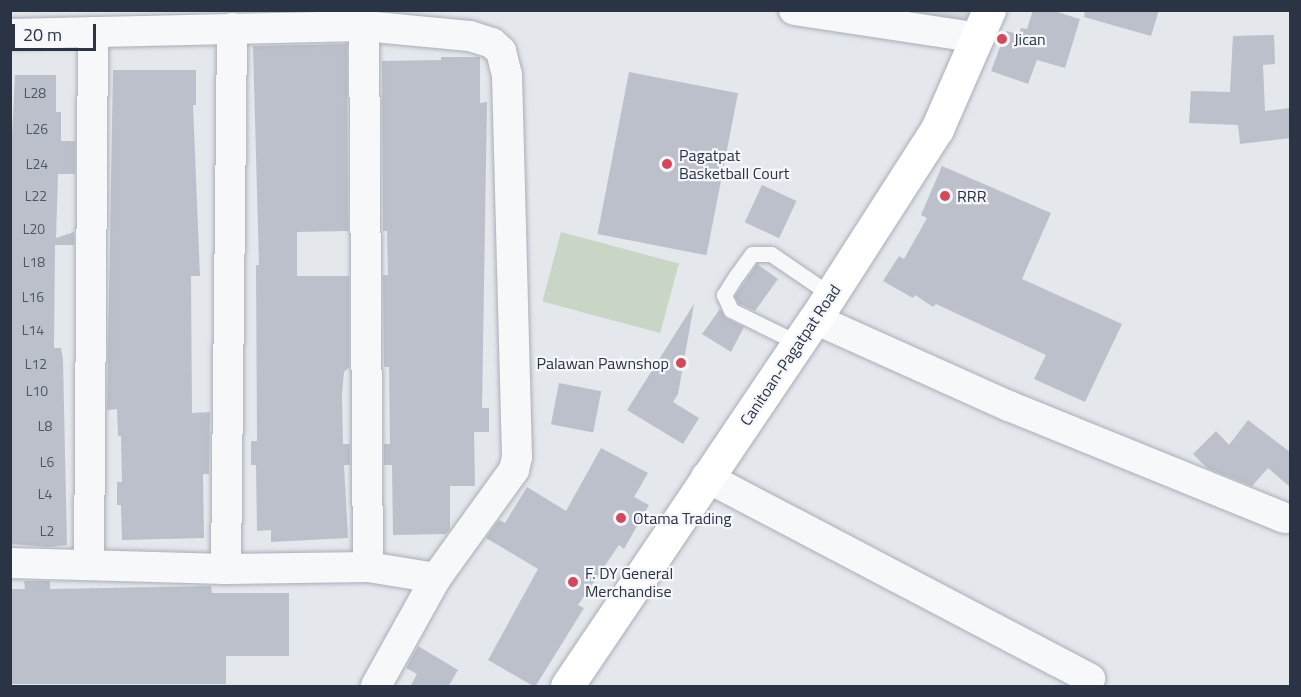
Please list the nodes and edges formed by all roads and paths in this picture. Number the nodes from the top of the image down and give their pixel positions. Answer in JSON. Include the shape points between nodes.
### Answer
{"nodes":[{"id":1,"x":794,"y":10,"type":"edge"},
{"id":2,"x":984,"y":24,"type":"edge"},
{"id":3,"x":364,"y":26,"type":"junction"},
{"id":4,"x":232,"y":28,"type":"junction"},
{"id":5,"x":93,"y":32,"type":"junction"},
{"id":6,"x":10,"y":34,"type":"edge"},
{"id":7,"x":815,"y":319,"type":"junction"},
{"id":8,"x":706,"y":477,"type":"junction"},
{"id":9,"x":1285,"y":518,"type":"dead end"},
{"id":10,"x":10,"y":563,"type":"edge"},
{"id":11,"x":89,"y":564,"type":"junction"},
{"id":12,"x":368,"y":567,"type":"junction"},
{"id":13,"x":226,"y":569,"type":"junction"},
{"id":14,"x":436,"y":578,"type":"junction"},
{"id":15,"x":1090,"y":679,"type":"dead end"},
{"id":16,"x":376,"y":687,"type":"edge"},
{"id":17,"x":567,"y":687,"type":"edge"}],
"edges":[{"from":1,"to":2,"type":"street"},
{"from":2,"to":7,"type":"street","name":"Canitoan-Pagatpat Road","via":[[937,129]]},
{"from":3,"to":4,"type":"street"},
{"from":3,"to":12,"type":"street"},
{"from":3,"to":14,"type":"street","via":[[470,36],[492,43],[501,51],[507,75],[517,458],[514,470]]},
{"from":4,"to":5,"type":"street"},
{"from":4,"to":13,"type":"street"},
{"from":5,"to":6,"type":"street"},
{"from":5,"to":11,"type":"street"},
{"from":7,"to":7,"type":"lane","via":[[730,310],[724,295],[752,254],[771,254]]},
{"from":7,"to":8,"type":"street","name":"Canitoan-Pagatpat Road"},
{"from":7,"to":9,"type":"street","via":[[1010,406]]},
{"from":8,"to":15,"type":"street"},
{"from":8,"to":17,"type":"street","name":"Canitoan-Pagatpat Road"},
{"from":10,"to":11,"type":"street"},
{"from":11,"to":13,"type":"street"},
{"from":12,"to":13,"type":"street"},
{"from":12,"to":14,"type":"street"},
{"from":14,"to":16,"type":"street"}]}
